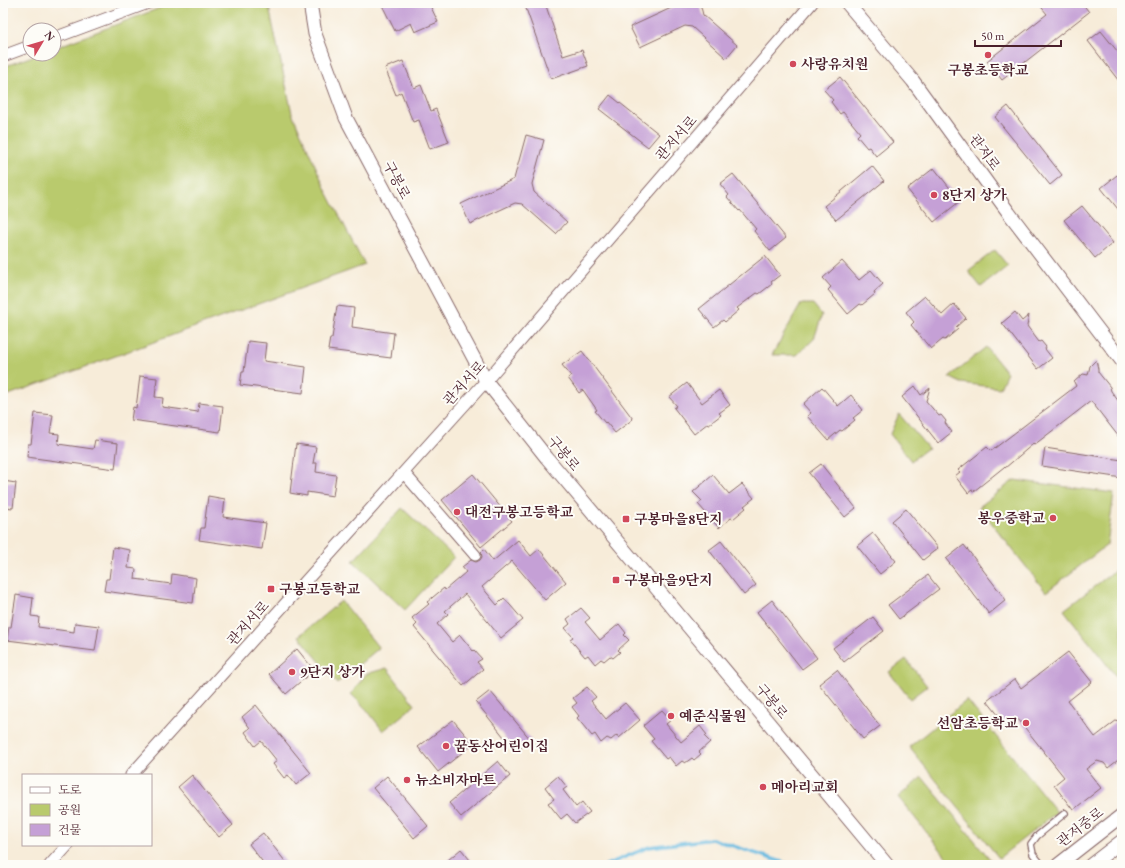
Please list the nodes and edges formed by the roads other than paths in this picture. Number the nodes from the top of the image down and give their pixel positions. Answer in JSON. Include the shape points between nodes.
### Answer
{"nodes":[{"id":1,"x":148,"y":3,"type":"edge"},
{"id":2,"x":310,"y":3,"type":"edge"},
{"id":3,"x":812,"y":3,"type":"edge"},
{"id":4,"x":847,"y":3,"type":"edge"},
{"id":5,"x":62,"y":35,"type":"edge"},
{"id":6,"x":22,"y":49,"type":"edge"},
{"id":7,"x":3,"y":56,"type":"edge"},
{"id":8,"x":1122,"y":361,"type":"edge"},
{"id":9,"x":486,"y":381,"type":"junction"},
{"id":10,"x":404,"y":473,"type":"junction"},
{"id":11,"x":475,"y":555,"type":"dead end"},
{"id":12,"x":132,"y":774,"type":"edge"},
{"id":13,"x":1065,"y":813,"type":"dead end"},
{"id":14,"x":1122,"y":814,"type":"edge"},
{"id":15,"x":1122,"y":841,"type":"edge"},
{"id":16,"x":67,"y":846,"type":"edge"},
{"id":17,"x":50,"y":865,"type":"edge"},
{"id":18,"x":888,"y":865,"type":"edge"},
{"id":19,"x":1042,"y":865,"type":"edge"},
{"id":20,"x":1058,"y":865,"type":"edge"},
{"id":21,"x":1091,"y":865,"type":"edge"}],
"edges":[{"from":1,"to":5,"type":"street"},
{"from":2,"to":9,"type":"street","name":"구봉로","via":[[315,34],[346,118]]},
{"from":3,"to":9,"type":"street","name":"관저서로"},
{"from":4,"to":8,"type":"street","name":"관저로","via":[[913,81],[1009,214]]},
{"from":6,"to":7,"type":"street"},
{"from":9,"to":10,"type":"street","name":"관저서로"},
{"from":9,"to":18,"type":"street","name":"구봉로","via":[[547,458]]},
{"from":10,"to":11,"type":"street"},
{"from":10,"to":12,"type":"street","name":"관저서로"},
{"from":13,"to":19,"type":"lane","via":[[1031,844],[1033,854]]},
{"from":14,"to":20,"type":"street","name":"관저중로"},
{"from":15,"to":21,"type":"street"},
{"from":16,"to":17,"type":"street"}]}
